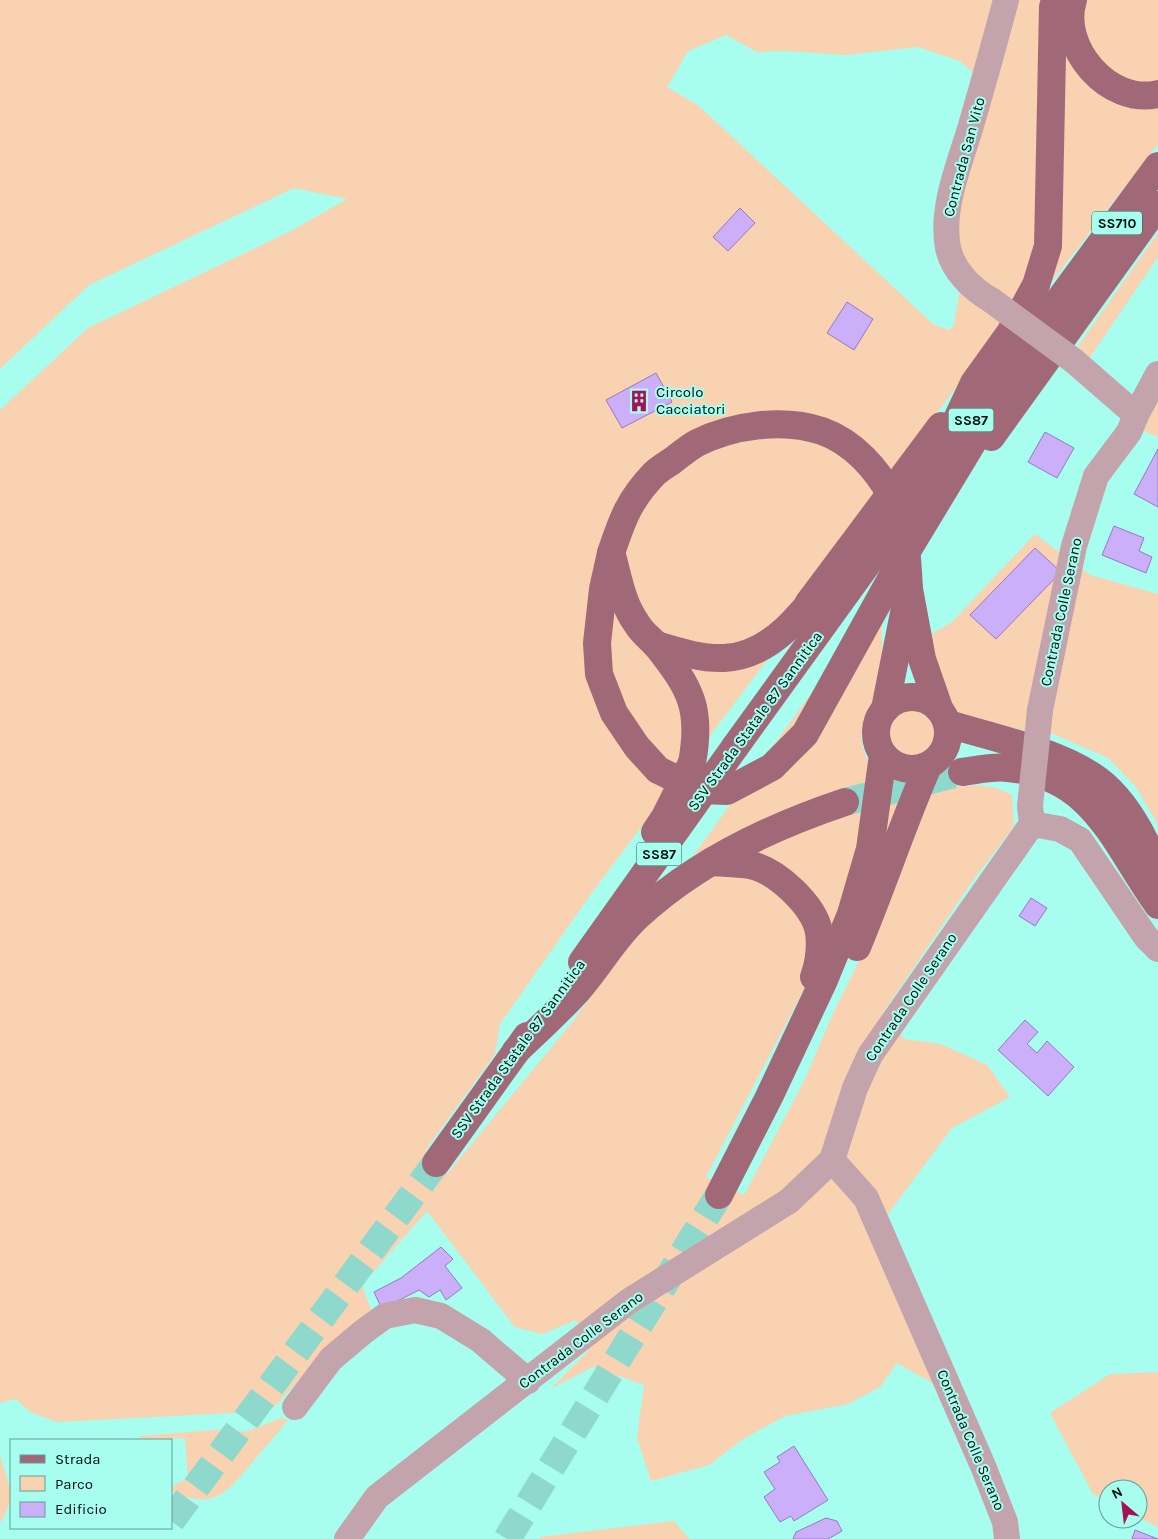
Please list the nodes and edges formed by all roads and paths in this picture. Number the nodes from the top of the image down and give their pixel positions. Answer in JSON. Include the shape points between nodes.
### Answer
{"nodes":[{"id":1,"x":1006,"y":0,"type":"edge"},
{"id":2,"x":1055,"y":0,"type":"edge"},
{"id":3,"x":1072,"y":0,"type":"edge"},
{"id":4,"x":1158,"y":94,"type":"edge"},
{"id":5,"x":1158,"y":166,"type":"edge"},
{"id":6,"x":1158,"y":190,"type":"edge"},
{"id":7,"x":1158,"y":205,"type":"edge"},
{"id":8,"x":1076,"y":280,"type":"junction"},
{"id":9,"x":1011,"y":364,"type":"junction"},
{"id":10,"x":1158,"y":374,"type":"edge"},
{"id":11,"x":974,"y":382,"type":"junction"},
{"id":12,"x":1136,"y":415,"type":"junction"},
{"id":13,"x":931,"y":476,"type":"junction"},
{"id":14,"x":886,"y":538,"type":"junction"},
{"id":15,"x":611,"y":553,"type":"junction"},
{"id":16,"x":901,"y":562,"type":"junction"},
{"id":17,"x":909,"y":589,"type":"junction"},
{"id":18,"x":808,"y":604,"type":"junction"},
{"id":19,"x":656,"y":645,"type":"junction"},
{"id":20,"x":885,"y":709,"type":"junction"},
{"id":21,"x":943,"y":716,"type":"junction"},
{"id":22,"x":1026,"y":747,"type":"junction"},
{"id":23,"x":883,"y":755,"type":"junction"},
{"id":24,"x":933,"y":762,"type":"junction"},
{"id":25,"x":962,"y":772,"type":"tunnel mouth"},
{"id":26,"x":845,"y":802,"type":"tunnel mouth"},
{"id":27,"x":1031,"y":815,"type":"junction"},
{"id":28,"x":711,"y":862,"type":"junction"},
{"id":29,"x":1158,"y":871,"type":"edge"},
{"id":30,"x":1158,"y":905,"type":"edge"},
{"id":31,"x":1158,"y":949,"type":"edge"},
{"id":32,"x":582,"y":962,"type":"junction"},
{"id":33,"x":516,"y":1051,"type":"junction"},
{"id":34,"x":769,"y":1097,"type":"junction"},
{"id":35,"x":832,"y":1160,"type":"junction"},
{"id":36,"x":436,"y":1163,"type":"tunnel mouth"},
{"id":37,"x":719,"y":1195,"type":"tunnel mouth"},
{"id":38,"x":528,"y":1381,"type":"junction"},
{"id":39,"x":295,"y":1407,"type":"dead end"},
{"id":40,"x":346,"y":1539,"type":"edge"},
{"id":41,"x":1007,"y":1539,"type":"edge"}],
"edges":[{"from":1,"to":12,"type":"street","name":"Contrada San Vito","bridge":true,"via":[[953,189],[946,227],[949,251],[959,272],[972,288],[1074,361]]},
{"from":2,"to":11,"type":"main road","via":[[1052,8],[1048,246],[1036,285],[1010,333]]},
{"from":3,"to":4,"type":"main road","via":[[1071,33],[1091,70],[1109,84],[1127,92],[1150,96]]},
{"from":5,"to":8,"type":"main road","number":"SS710"},
{"from":6,"to":8,"type":"main road","via":[[1101,257]]},
{"from":7,"to":16,"type":"main road"},
{"from":8,"to":9,"type":"main road","name":"SSV Strada Statale 87 Sannitica","number":"SS87"},
{"from":9,"to":13,"type":"main road","name":"SSV Strada Statale 87 Sannitica","number":"SS87"},
{"from":9,"to":16,"type":"main road","via":[[982,427]]},
{"from":10,"to":12,"type":"street","name":"Contrada Colle Serano"},
{"from":11,"to":13,"type":"main road"},
{"from":11,"to":18,"type":"main road"},
{"from":12,"to":27,"type":"street","name":"Contrada Colle Serano","bridge":true,"via":[[1129,432],[1096,476],[1074,546],[1040,710]]},
{"from":13,"to":14,"type":"main road","name":"SSV Strada Statale 87 Sannitica","number":"SS87"},
{"from":14,"to":18,"type":"main road"},
{"from":14,"to":32,"type":"main road","name":"SSV Strada Statale 87 Sannitica","number":"SS87","bridge":true},
{"from":15,"to":16,"type":"main road","via":[[597,642],[599,674],[614,713],[637,748],[658,770],[699,790],[727,791],[772,767],[804,734]]},
{"from":15,"to":17,"type":"main road","bridge":true,"via":[[626,508],[654,473],[696,444],[733,429],[796,426],[823,431],[855,450],[878,474],[893,498],[902,524]]},
{"from":15,"to":19,"type":"main road","via":[[624,601],[637,625]]},
{"from":17,"to":20,"type":"main road"},
{"from":17,"to":21,"type":"main road","via":[[922,659]]},
{"from":18,"to":19,"type":"main road","via":[[764,647],[728,659],[693,656]]},
{"from":19,"to":32,"type":"main road","bridge":true,"via":[[679,674],[695,708],[696,739],[692,763],[665,817],[620,882]]},
{"from":20,"to":21,"type":"main road","via":[[894,701],[918,697],[929,700]]},
{"from":20,"to":23,"type":"main road","via":[[879,717],[876,737]]},
{"from":21,"to":22,"type":"main road"},
{"from":21,"to":24,"type":"main road","via":[[948,743]]},
{"from":22,"to":24,"type":"main road","via":[[980,751]]},
{"from":22,"to":29,"type":"main road","via":[[1098,779],[1122,804]]},
{"from":23,"to":24,"type":"main road","via":[[892,764],[904,768],[916,769]]},
{"from":23,"to":34,"type":"main road","via":[[870,849],[851,914]]},
{"from":24,"to":34,"type":"main road","via":[[906,817],[881,890],[850,962],[818,1026]]},
{"from":25,"to":30,"type":"main road","via":[[1007,768],[1049,776],[1075,792],[1096,812],[1124,849]]},
{"from":26,"to":28,"type":"main road","via":[[795,819]]},
{"from":27,"to":31,"type":"street","via":[[1080,840],[1146,937]]},
{"from":27,"to":35,"type":"street","name":"Contrada Colle Serano","via":[[870,1055]]},
{"from":28,"to":33,"type":"main road","via":[[676,883],[636,918],[578,990]]},
{"from":28,"to":34,"type":"main road","via":[[751,865],[778,876],[803,901],[818,929],[820,953],[815,975],[775,1063]]},
{"from":32,"to":33,"type":"main road","name":"SSV Strada Statale 87 Sannitica","number":"SS87"},
{"from":33,"to":36,"type":"main road","name":"SSV Strada Statale 87 Sannitica","number":"SS87"},
{"from":34,"to":37,"type":"main road"},
{"from":35,"to":38,"type":"street","name":"Contrada Colle Serano","via":[[789,1202],[629,1301]]},
{"from":35,"to":41,"type":"street","name":"Contrada Colle Serano","via":[[866,1198],[984,1466],[1005,1522]]},
{"from":38,"to":39,"type":"street","via":[[480,1340],[441,1316],[415,1310],[385,1316],[363,1332],[331,1360]]},
{"from":38,"to":40,"type":"street","name":"Contrada Colle Serano","via":[[377,1497]]}]}
